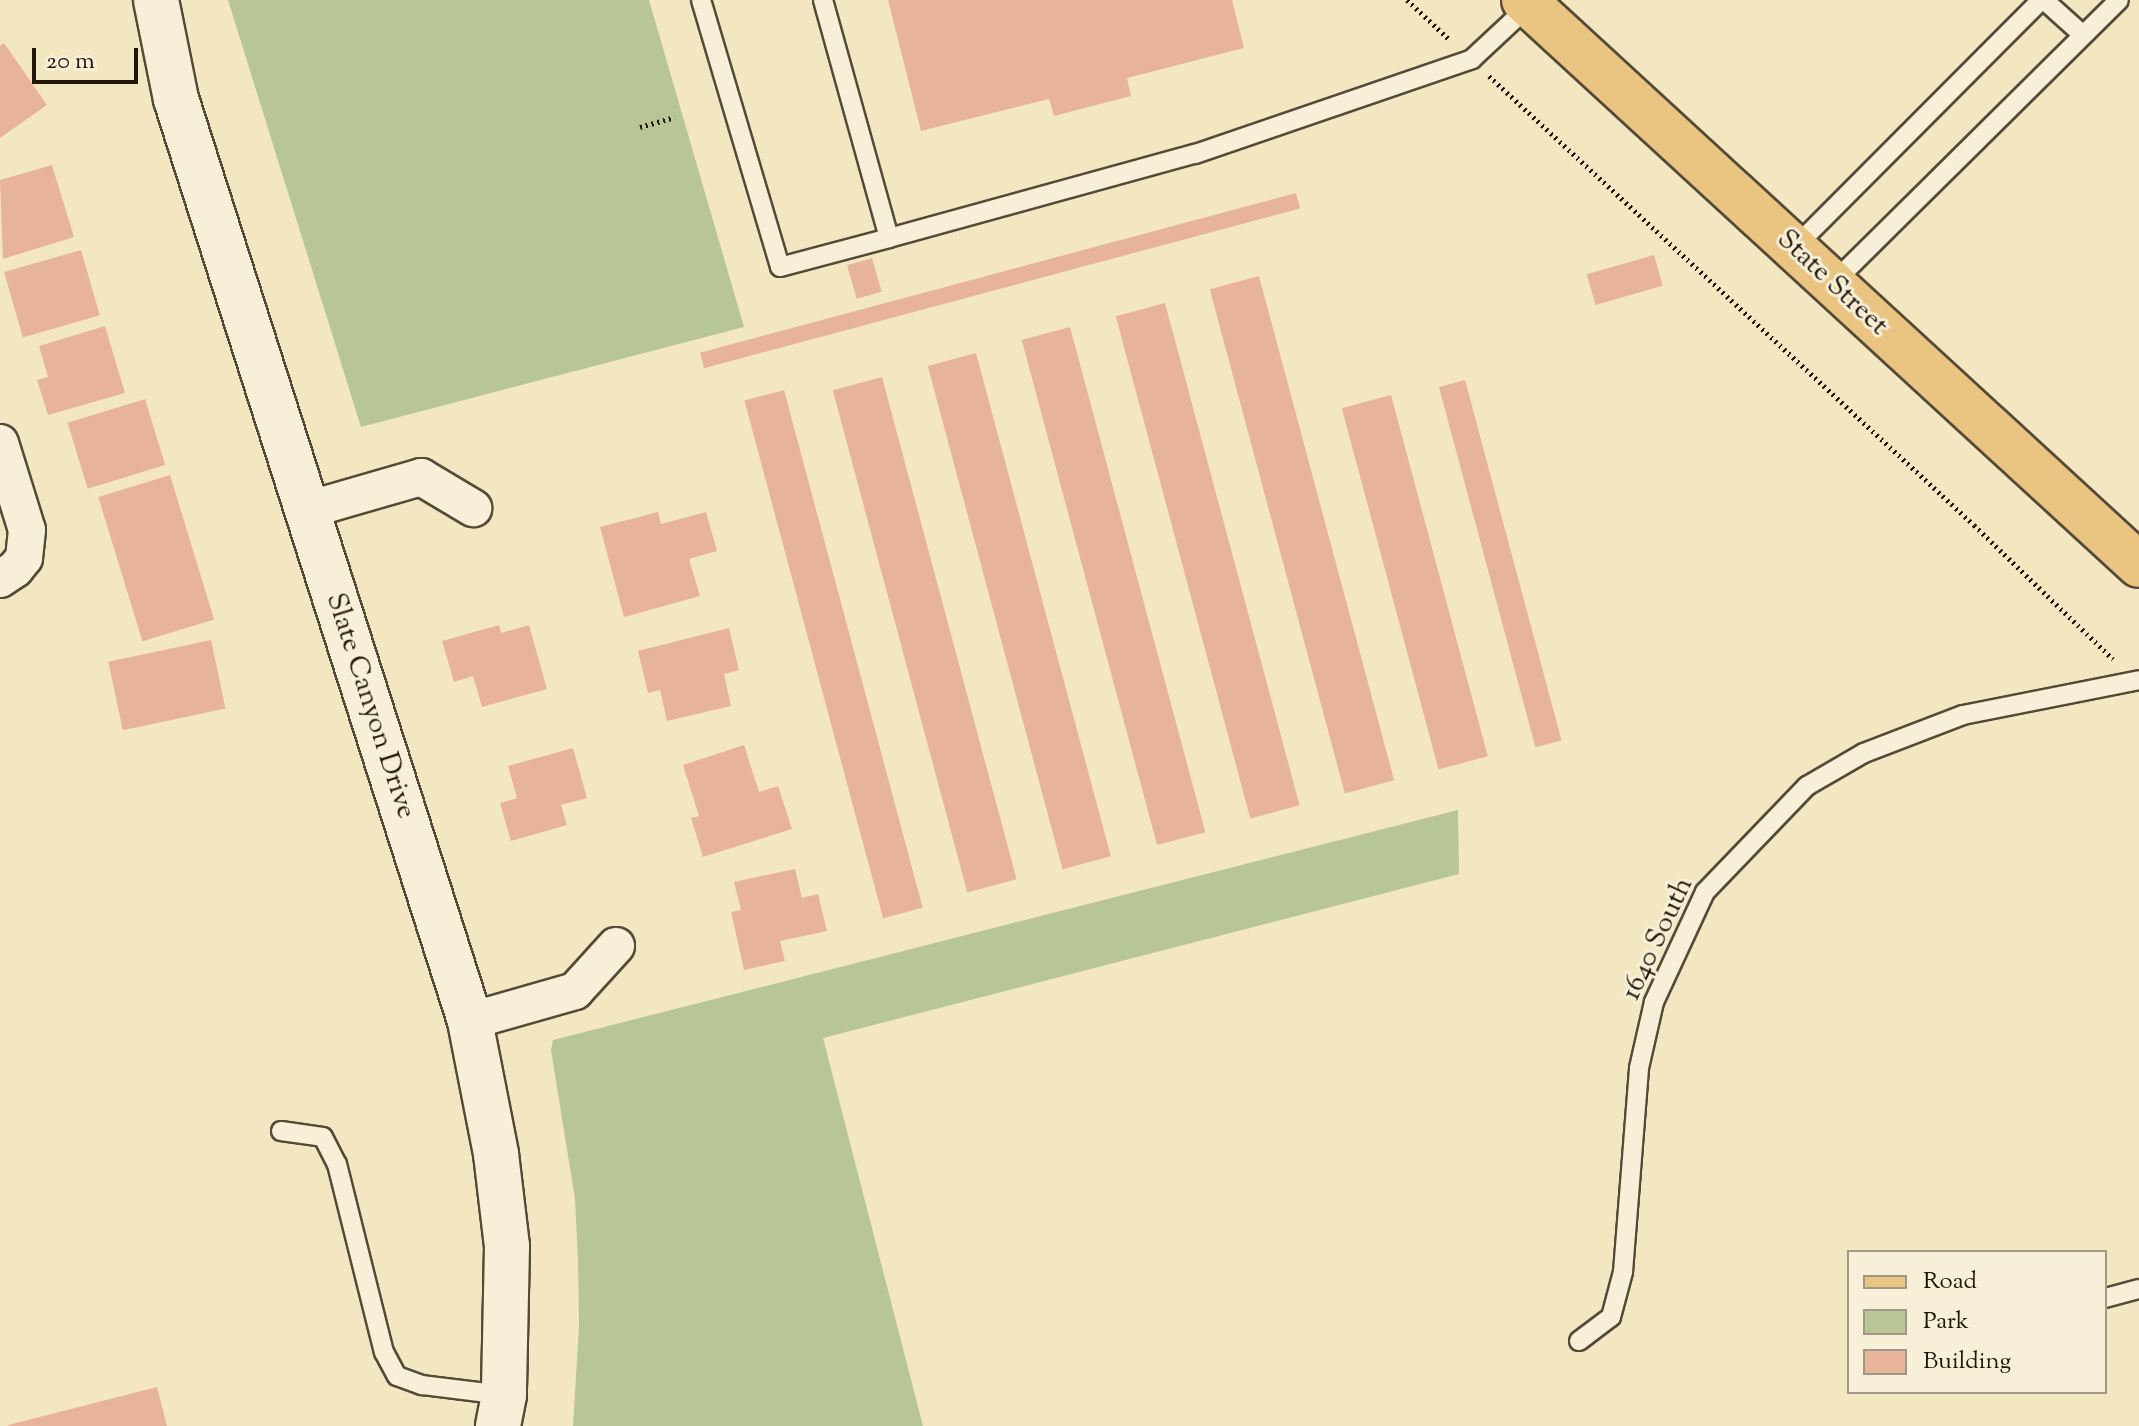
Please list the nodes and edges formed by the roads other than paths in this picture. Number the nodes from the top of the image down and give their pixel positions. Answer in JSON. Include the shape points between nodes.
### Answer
{"nodes":[{"id":1,"x":156,"y":0,"type":"edge"},
{"id":2,"x":701,"y":0,"type":"edge"},
{"id":3,"x":823,"y":0,"type":"edge"},
{"id":4,"x":2042,"y":0,"type":"edge"},
{"id":5,"x":2119,"y":0,"type":"edge"},
{"id":6,"x":1527,"y":3,"type":"edge"},
{"id":7,"x":2083,"y":35,"type":"junction"},
{"id":8,"x":889,"y":238,"type":"junction"},
{"id":9,"x":1794,"y":248,"type":"junction"},
{"id":10,"x":1833,"y":283,"type":"junction"},
{"id":11,"x":0,"y":443,"type":"edge"},
{"id":12,"x":473,"y":508,"type":"dead end"},
{"id":13,"x":307,"y":510,"type":"junction"},
{"id":14,"x":2139,"y":565,"type":"edge"},
{"id":15,"x":12,"y":569,"type":"edge"},
{"id":16,"x":2137,"y":681,"type":"edge"},
{"id":17,"x":616,"y":946,"type":"dead end"},
{"id":18,"x":470,"y":1021,"type":"junction"},
{"id":19,"x":281,"y":1131,"type":"dead end"},
{"id":20,"x":2139,"y":1289,"type":"edge"},
{"id":21,"x":2107,"y":1297,"type":"edge"},
{"id":22,"x":1579,"y":1341,"type":"dead end"},
{"id":23,"x":501,"y":1410,"type":"edge"}],
"edges":[{"from":1,"to":13,"type":"street","name":"Slate Canyon Drive","via":[[176,99]]},
{"from":2,"to":8,"type":"lane","via":[[780,267]]},
{"from":3,"to":8,"type":"lane"},
{"from":4,"to":7,"type":"lane"},
{"from":4,"to":9,"type":"lane"},
{"from":5,"to":7,"type":"lane"},
{"from":6,"to":8,"type":"lane","via":[[1472,59],[1195,154]]},
{"from":6,"to":9,"type":"main road","name":"State Street"},
{"from":7,"to":10,"type":"lane"},
{"from":9,"to":10,"type":"main road","name":"State Street"},
{"from":10,"to":14,"type":"main road","name":"State Street"},
{"from":11,"to":15,"type":"street","via":[[27,530]]},
{"from":12,"to":13,"type":"street","via":[[421,477]]},
{"from":13,"to":18,"type":"street","name":"Slate Canyon Drive"},
{"from":16,"to":22,"type":"lane","name":"1640 South","via":[[1963,715],[1864,753],[1807,786],[1705,892],[1654,1002],[1639,1068],[1623,1272],[1611,1317]]},
{"from":17,"to":18,"type":"street","via":[[575,991]]},
{"from":18,"to":23,"type":"street","name":"Slate Canyon Drive","via":[[496,1154],[507,1246]]},
{"from":19,"to":23,"type":"lane","via":[[323,1137],[337,1164],[384,1352],[397,1376]]},
{"from":20,"to":21,"type":"lane"}]}
